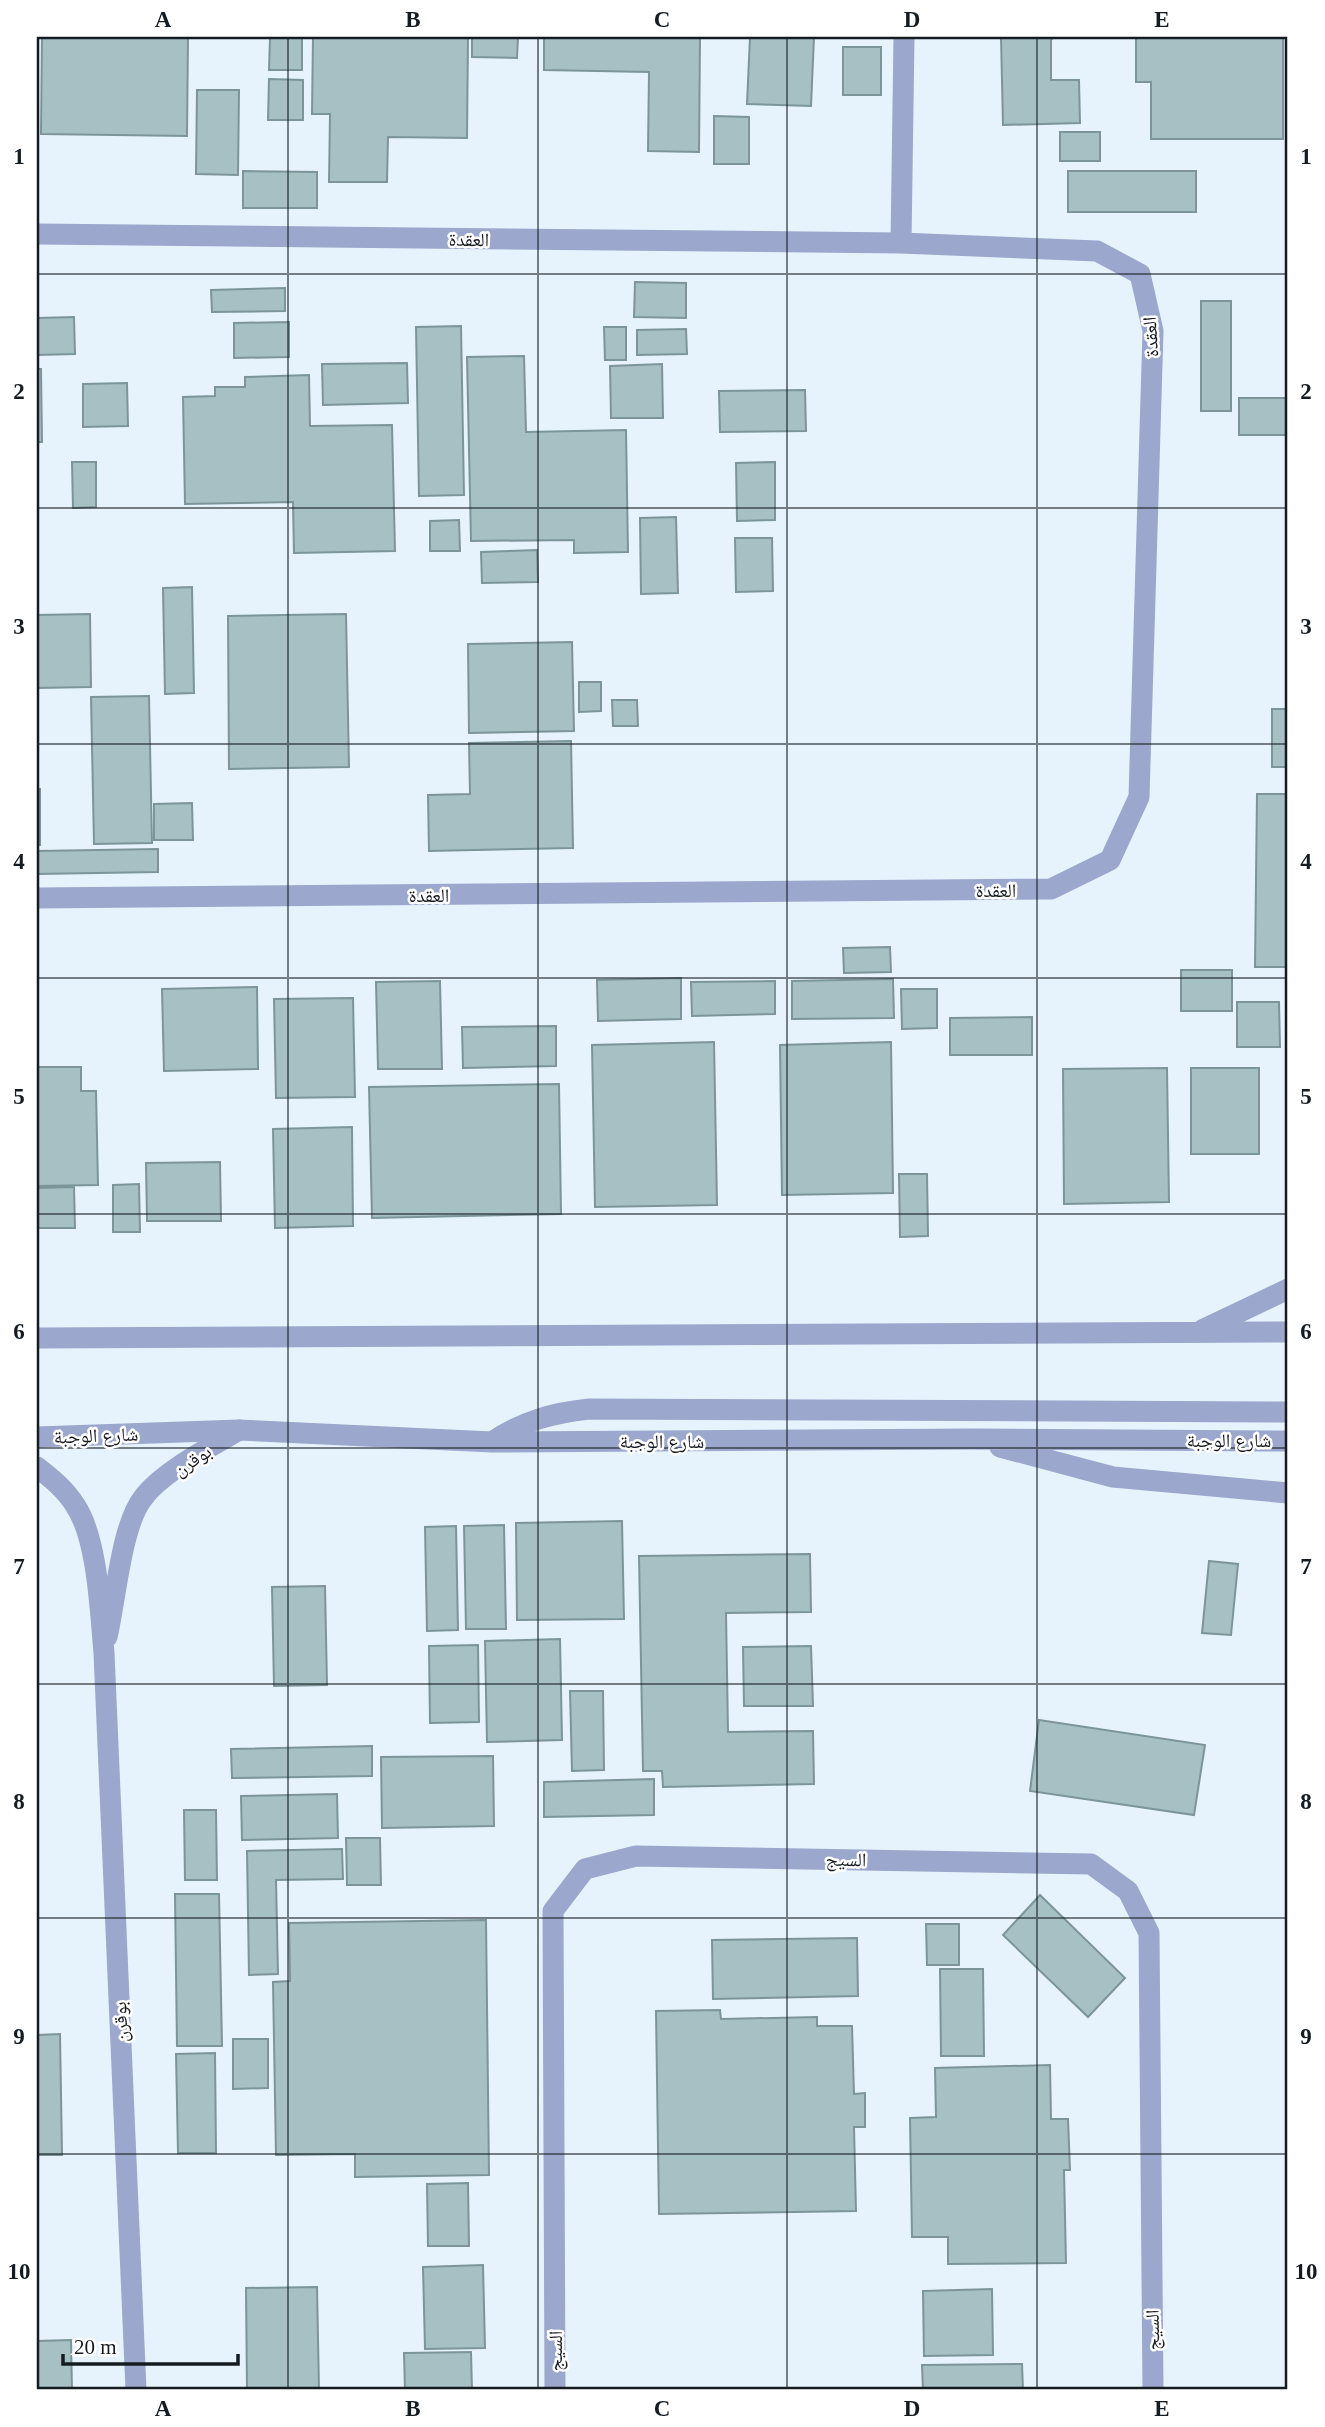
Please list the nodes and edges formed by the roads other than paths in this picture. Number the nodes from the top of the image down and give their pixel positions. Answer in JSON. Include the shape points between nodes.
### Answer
{"nodes":[{"id":1,"x":904,"y":37,"type":"edge"},
{"id":2,"x":37,"y":234,"type":"edge"},
{"id":3,"x":901,"y":243,"type":"junction"},
{"id":4,"x":37,"y":898,"type":"edge"},
{"id":5,"x":1288,"y":1289,"type":"edge"},
{"id":6,"x":1197,"y":1332,"type":"junction"},
{"id":7,"x":1288,"y":1332,"type":"edge"},
{"id":8,"x":37,"y":1338,"type":"edge"},
{"id":9,"x":1288,"y":1412,"type":"edge"},
{"id":10,"x":239,"y":1430,"type":"junction"},
{"id":11,"x":37,"y":1437,"type":"edge"},
{"id":12,"x":971,"y":1439,"type":"junction"},
{"id":13,"x":1288,"y":1441,"type":"edge"},
{"id":14,"x":492,"y":1442,"type":"junction"},
{"id":15,"x":37,"y":1467,"type":"edge"},
{"id":16,"x":1288,"y":1493,"type":"edge"},
{"id":17,"x":104,"y":1653,"type":"junction"},
{"id":18,"x":136,"y":2390,"type":"edge"},
{"id":19,"x":555,"y":2390,"type":"edge"},
{"id":20,"x":1153,"y":2390,"type":"edge"}],
"edges":[{"from":1,"to":3,"type":"street"},
{"from":2,"to":3,"type":"street","name":"العقدة"},
{"from":3,"to":4,"type":"street","name":"العقدة","via":[[1097,251],[1140,274],[1153,331],[1139,797],[1110,860],[1051,889]]},
{"from":5,"to":6,"type":"street"},
{"from":6,"to":7,"type":"street"},
{"from":6,"to":8,"type":"street"},
{"from":9,"to":14,"type":"street","via":[[589,1409],[531,1420]]},
{"from":10,"to":11,"type":"street","name":"شارع الوجبة"},
{"from":10,"to":14,"type":"street","name":"شارع الوجبة"},
{"from":10,"to":17,"type":"street","name":"بوقرن","via":[[170,1473],[144,1496],[130,1520]]},
{"from":12,"to":13,"type":"street","name":"شارع الوجبة"},
{"from":12,"to":14,"type":"street","name":"شارع الوجبة"},
{"from":12,"to":16,"type":"street","via":[[1113,1477]]},
{"from":15,"to":17,"type":"street","name":"بوقرن","via":[[77,1506],[95,1569]]},
{"from":17,"to":18,"type":"street","name":"بوقرن"},
{"from":19,"to":20,"type":"street","name":"السيج","via":[[553,1911],[585,1869],[636,1856],[1091,1864],[1128,1891],[1149,1933]]}]}
